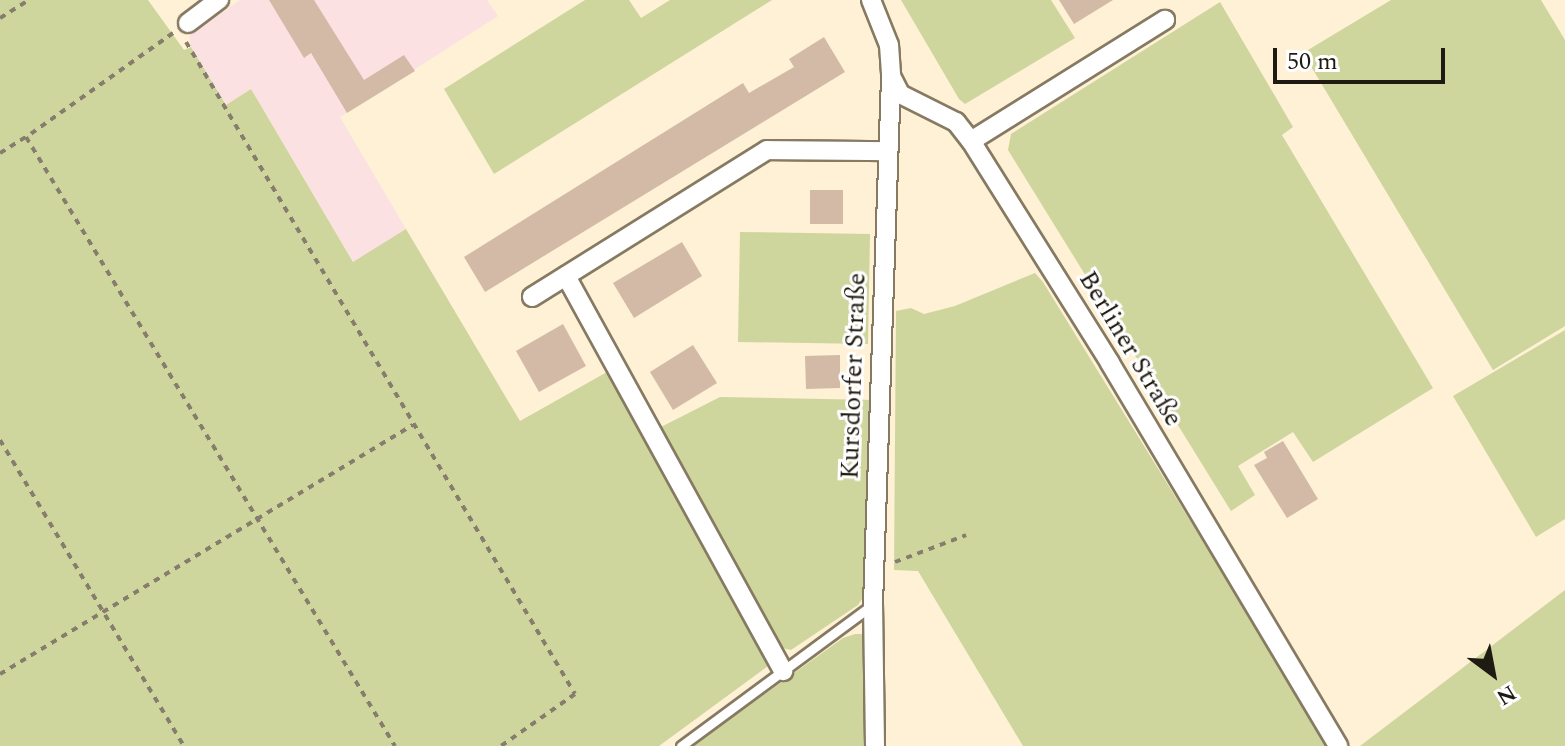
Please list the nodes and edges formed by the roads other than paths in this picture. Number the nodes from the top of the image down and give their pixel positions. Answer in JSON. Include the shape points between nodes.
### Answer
{"nodes":[{"id":1,"x":219,"y":0,"type":"edge"},
{"id":2,"x":871,"y":0,"type":"edge"},
{"id":3,"x":1165,"y":20,"type":"dead end"},
{"id":4,"x":188,"y":23,"type":"road end"},
{"id":5,"x":891,"y":76,"type":"junction"},
{"id":6,"x":971,"y":141,"type":"junction"},
{"id":7,"x":887,"y":151,"type":"junction"},
{"id":8,"x":566,"y":276,"type":"junction"},
{"id":9,"x":532,"y":297,"type":"dead end"},
{"id":10,"x":873,"y":604,"type":"junction"},
{"id":11,"x":783,"y":671,"type":"junction"},
{"id":12,"x":681,"y":746,"type":"edge"},
{"id":13,"x":875,"y":746,"type":"edge"},
{"id":14,"x":1338,"y":746,"type":"edge"}],
"edges":[{"from":1,"to":4,"type":"street"},
{"from":2,"to":5,"type":"street","via":[[889,45]]},
{"from":3,"to":6,"type":"street"},
{"from":5,"to":6,"type":"street","name":"Berliner Straße","via":[[900,94],[956,122]]},
{"from":5,"to":7,"type":"street","name":"Kursdorfer Straße"},
{"from":6,"to":14,"type":"street","name":"Berliner Straße"},
{"from":7,"to":8,"type":"street","via":[[767,150]]},
{"from":7,"to":10,"type":"street","name":"Kursdorfer Straße"},
{"from":8,"to":9,"type":"street"},
{"from":8,"to":11,"type":"street"},
{"from":10,"to":11,"type":"lane"},
{"from":10,"to":13,"type":"street","name":"Kursdorfer Straße"},
{"from":11,"to":12,"type":"lane"}]}
